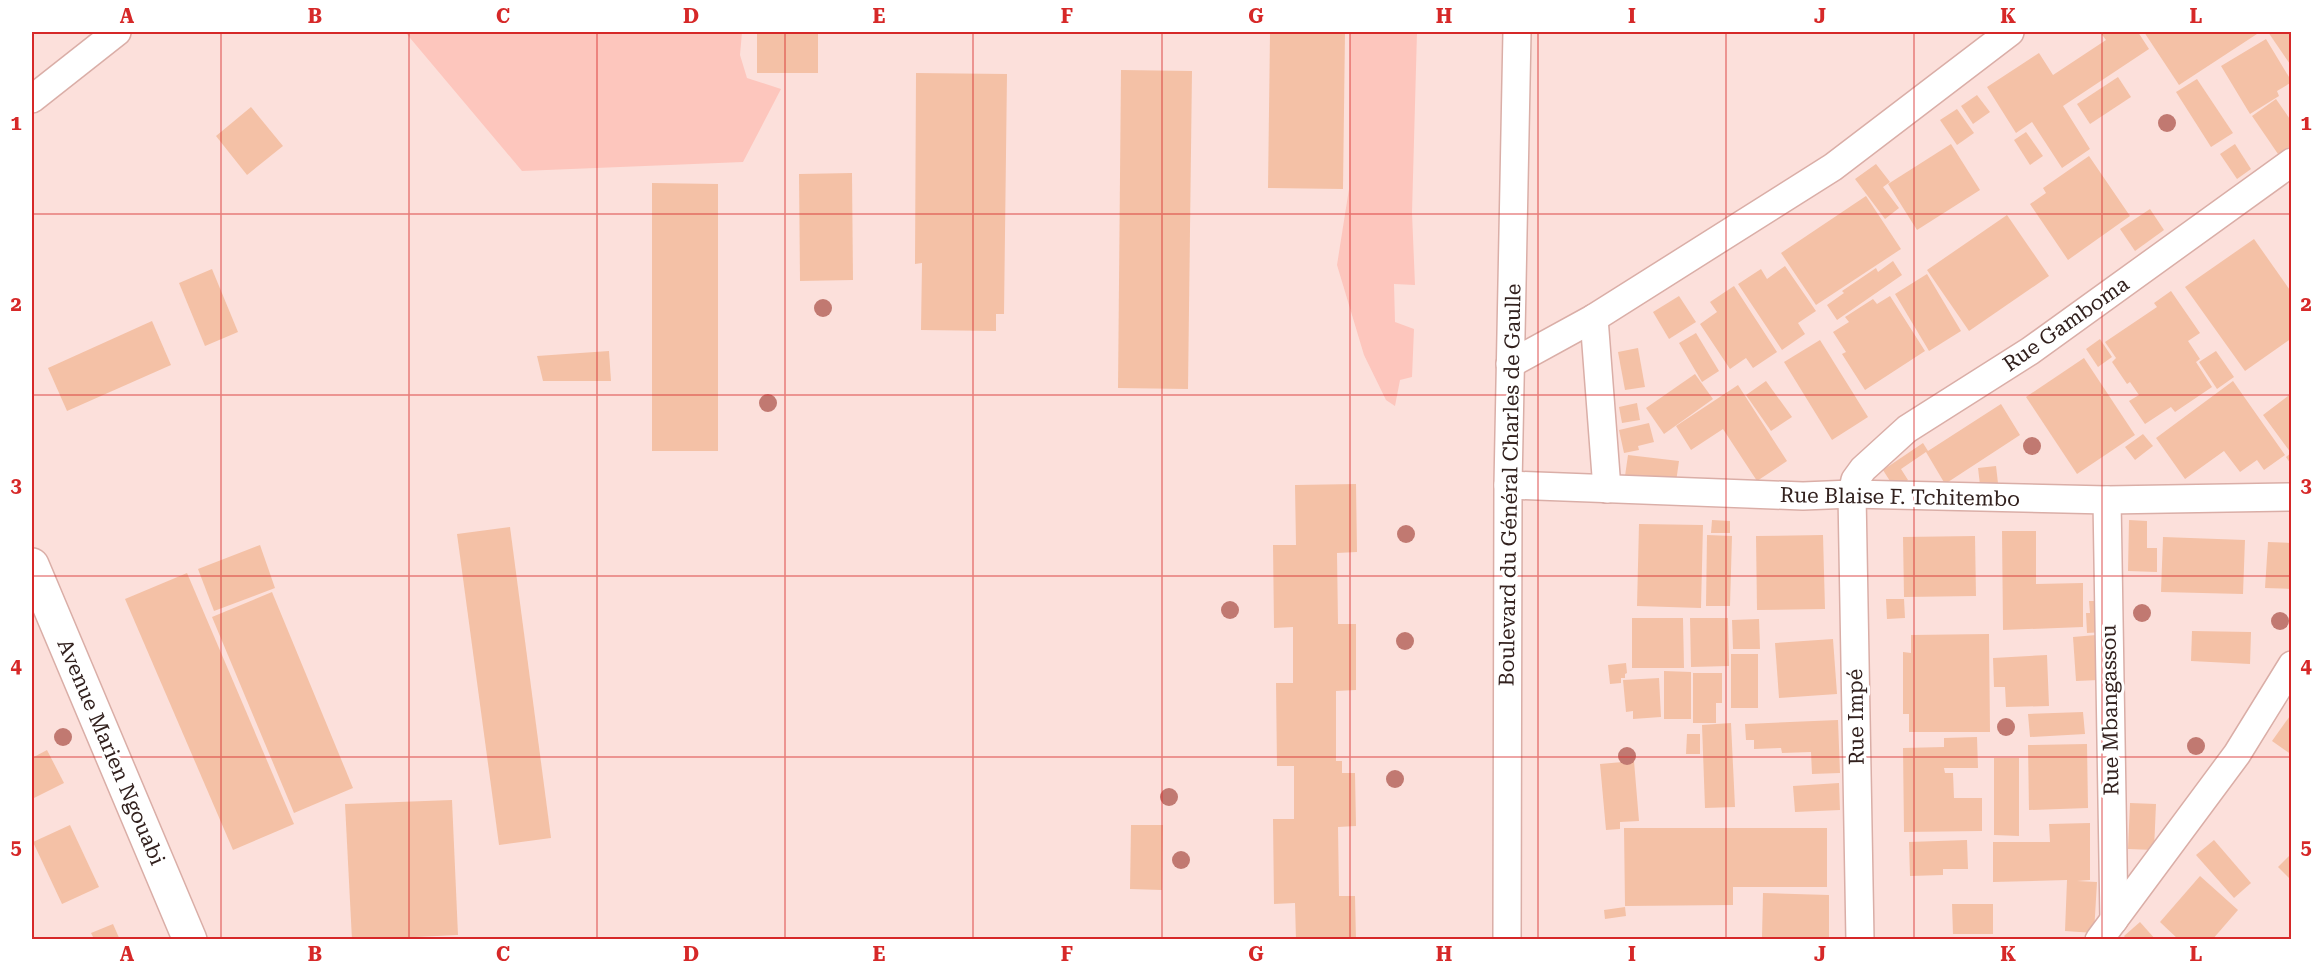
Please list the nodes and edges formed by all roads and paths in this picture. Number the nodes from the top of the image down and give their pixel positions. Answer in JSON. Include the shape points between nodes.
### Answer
{"nodes":[{"id":1,"x":117,"y":32,"type":"edge"},
{"id":2,"x":1516,"y":32,"type":"edge"},
{"id":3,"x":2010,"y":32,"type":"edge"},
{"id":4,"x":32,"y":99,"type":"edge"},
{"id":5,"x":2292,"y":162,"type":"edge"},
{"id":6,"x":1594,"y":318,"type":"junction"},
{"id":7,"x":1510,"y":364,"type":"junction"},
{"id":8,"x":1509,"y":485,"type":"junction"},
{"id":9,"x":1607,"y":489,"type":"junction"},
{"id":10,"x":1852,"y":494,"type":"junction"},
{"id":11,"x":2292,"y":497,"type":"edge"},
{"id":12,"x":2107,"y":500,"type":"junction"},
{"id":13,"x":32,"y":566,"type":"edge"},
{"id":14,"x":2292,"y":665,"type":"edge"},
{"id":15,"x":2106,"y":930,"type":"edge"},
{"id":16,"x":190,"y":939,"type":"edge"},
{"id":17,"x":1507,"y":939,"type":"edge"},
{"id":18,"x":1860,"y":939,"type":"edge"}],
"edges":[{"from":1,"to":4,"type":"street"},
{"from":2,"to":7,"type":"street","name":"Boulevard du Général Charles de Gaulle"},
{"from":3,"to":6,"type":"street","via":[[1833,166]]},
{"from":5,"to":10,"type":"street","name":"Rue Gamboma","via":[[2030,351],[1907,429],[1863,469]]},
{"from":6,"to":7,"type":"street"},
{"from":6,"to":9,"type":"street"},
{"from":7,"to":8,"type":"street","name":"Boulevard du Général Charles de Gaulle"},
{"from":8,"to":9,"type":"street","name":"Rue Blaise F. Tchitembo"},
{"from":8,"to":17,"type":"street","name":"Boulevard du Général Charles de Gaulle"},
{"from":9,"to":10,"type":"street","name":"Rue Blaise F. Tchitembo"},
{"from":10,"to":12,"type":"street","name":"Rue Blaise F. Tchitembo"},
{"from":10,"to":18,"type":"street","name":"Rue Impé"},
{"from":11,"to":12,"type":"street","name":"Rue Blaise F. Tchitembo"},
{"from":12,"to":15,"type":"street","name":"Rue Mbangassou"},
{"from":13,"to":16,"type":"street","name":"Avenue Marien Ngouabi"},
{"from":14,"to":15,"type":"street","via":[[2237,754]]}]}
